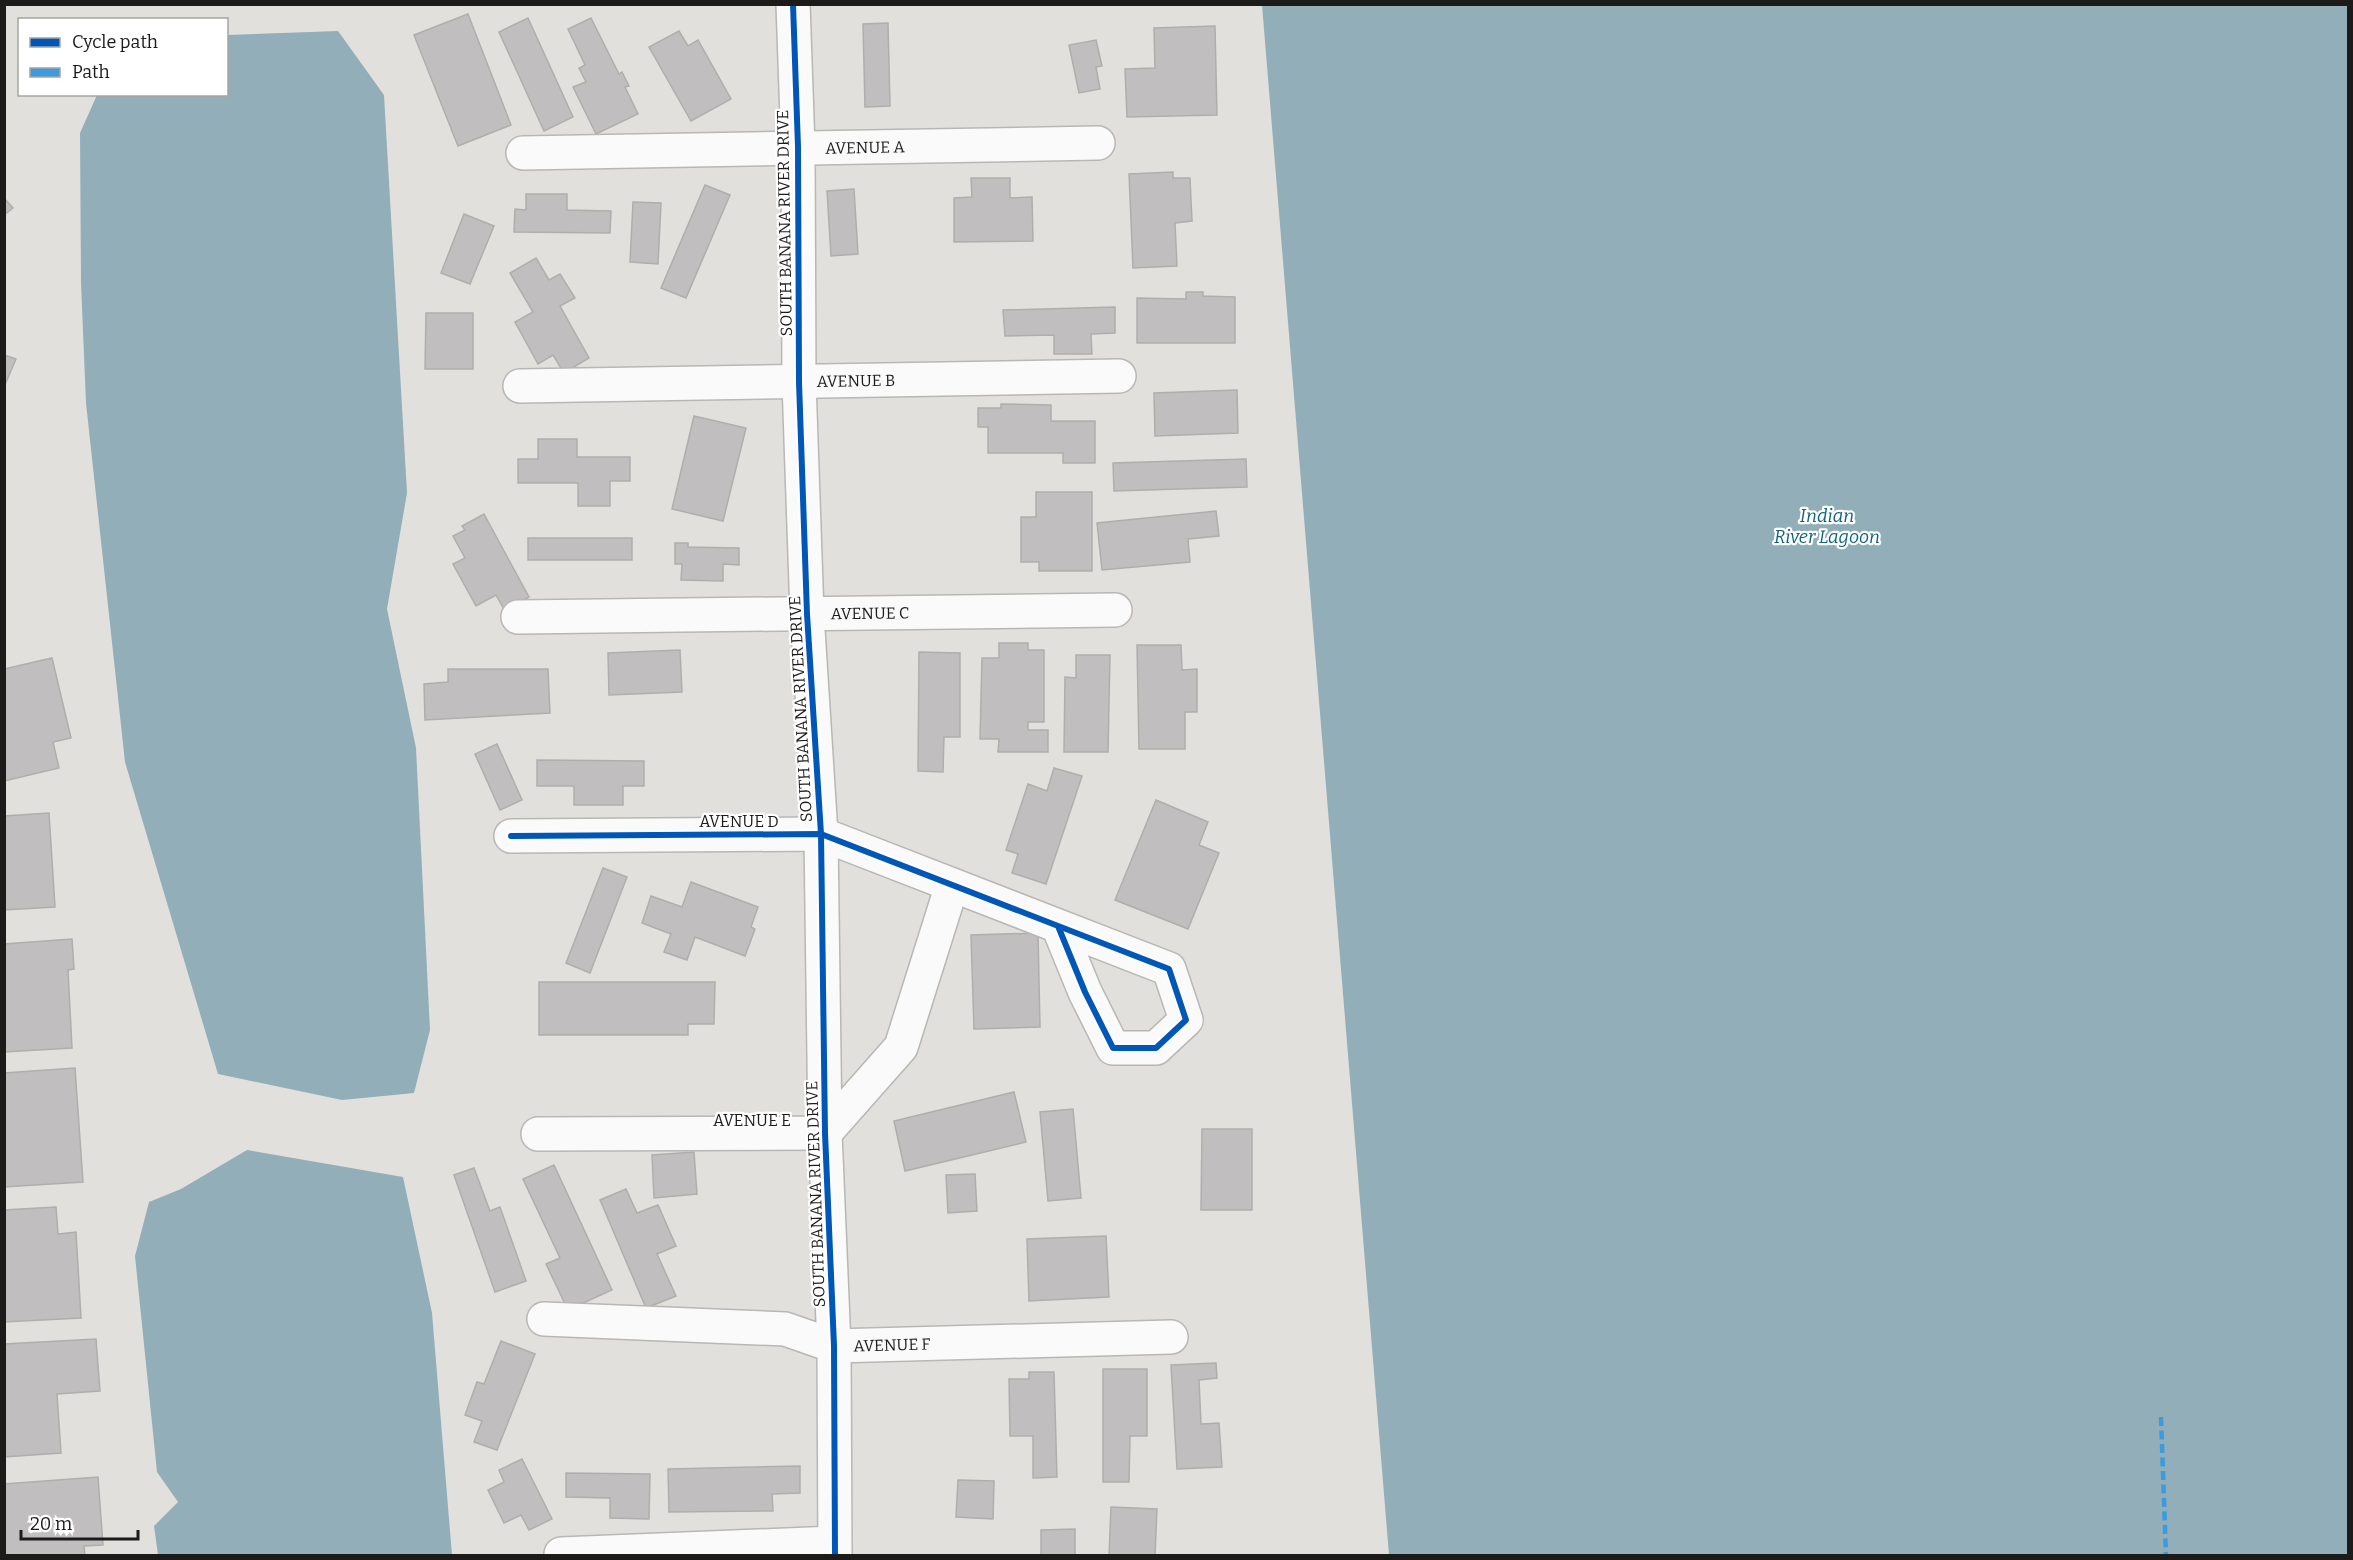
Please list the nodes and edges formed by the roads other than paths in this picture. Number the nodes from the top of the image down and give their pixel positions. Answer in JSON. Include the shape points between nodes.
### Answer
{"nodes":[{"id":1,"x":793,"y":4,"type":"edge"},
{"id":2,"x":1098,"y":143,"type":"dead end"},
{"id":3,"x":798,"y":147,"type":"junction"},
{"id":4,"x":523,"y":153,"type":"dead end"},
{"id":5,"x":1119,"y":376,"type":"dead end"},
{"id":6,"x":799,"y":382,"type":"junction"},
{"id":7,"x":520,"y":386,"type":"dead end"},
{"id":8,"x":1115,"y":610,"type":"dead end"},
{"id":9,"x":807,"y":614,"type":"junction"},
{"id":10,"x":518,"y":617,"type":"dead end"},
{"id":11,"x":821,"y":834,"type":"junction"},
{"id":12,"x":511,"y":836,"type":"dead end"},
{"id":13,"x":952,"y":885,"type":"junction"},
{"id":14,"x":1058,"y":926,"type":"dead end"},
{"id":15,"x":825,"y":1133,"type":"junction"},
{"id":16,"x":538,"y":1134,"type":"dead end"},
{"id":17,"x":544,"y":1319,"type":"dead end"},
{"id":18,"x":1171,"y":1337,"type":"dead end"},
{"id":19,"x":834,"y":1346,"type":"junction"},
{"id":20,"x":835,"y":1549,"type":"edge"},
{"id":21,"x":561,"y":1554,"type":"dead end"}],
"edges":[{"from":1,"to":3,"type":"street","name":"SOUTH BANANA RIVER DRIVE"},
{"from":2,"to":3,"type":"street","name":"AVENUE A"},
{"from":3,"to":4,"type":"street","name":"AVENUE A"},
{"from":3,"to":6,"type":"street","name":"SOUTH BANANA RIVER DRIVE"},
{"from":5,"to":6,"type":"street","name":"AVENUE B"},
{"from":6,"to":7,"type":"street","name":"AVENUE B"},
{"from":6,"to":9,"type":"street","name":"SOUTH BANANA RIVER DRIVE"},
{"from":8,"to":9,"type":"street","name":"AVENUE C"},
{"from":9,"to":10,"type":"street","name":"AVENUE C"},
{"from":9,"to":11,"type":"street","name":"SOUTH BANANA RIVER DRIVE"},
{"from":11,"to":12,"type":"street","name":"AVENUE D"},
{"from":11,"to":13,"type":"street","name":"AVENUE D"},
{"from":11,"to":15,"type":"street","name":"SOUTH BANANA RIVER DRIVE"},
{"from":13,"to":14,"type":"street","name":"AVENUE D"},
{"from":13,"to":15,"type":"street","via":[[901,1047]]},
{"from":15,"to":16,"type":"street","name":"AVENUE E"},
{"from":15,"to":19,"type":"street","name":"SOUTH BANANA RIVER DRIVE"},
{"from":17,"to":19,"type":"street","name":"AVENUE F","via":[[785,1329]]},
{"from":18,"to":19,"type":"street","name":"AVENUE F"},
{"from":19,"to":20,"type":"street","name":"SOUTH BANANA RIVER DRIVE"},
{"from":20,"to":21,"type":"street"}]}
